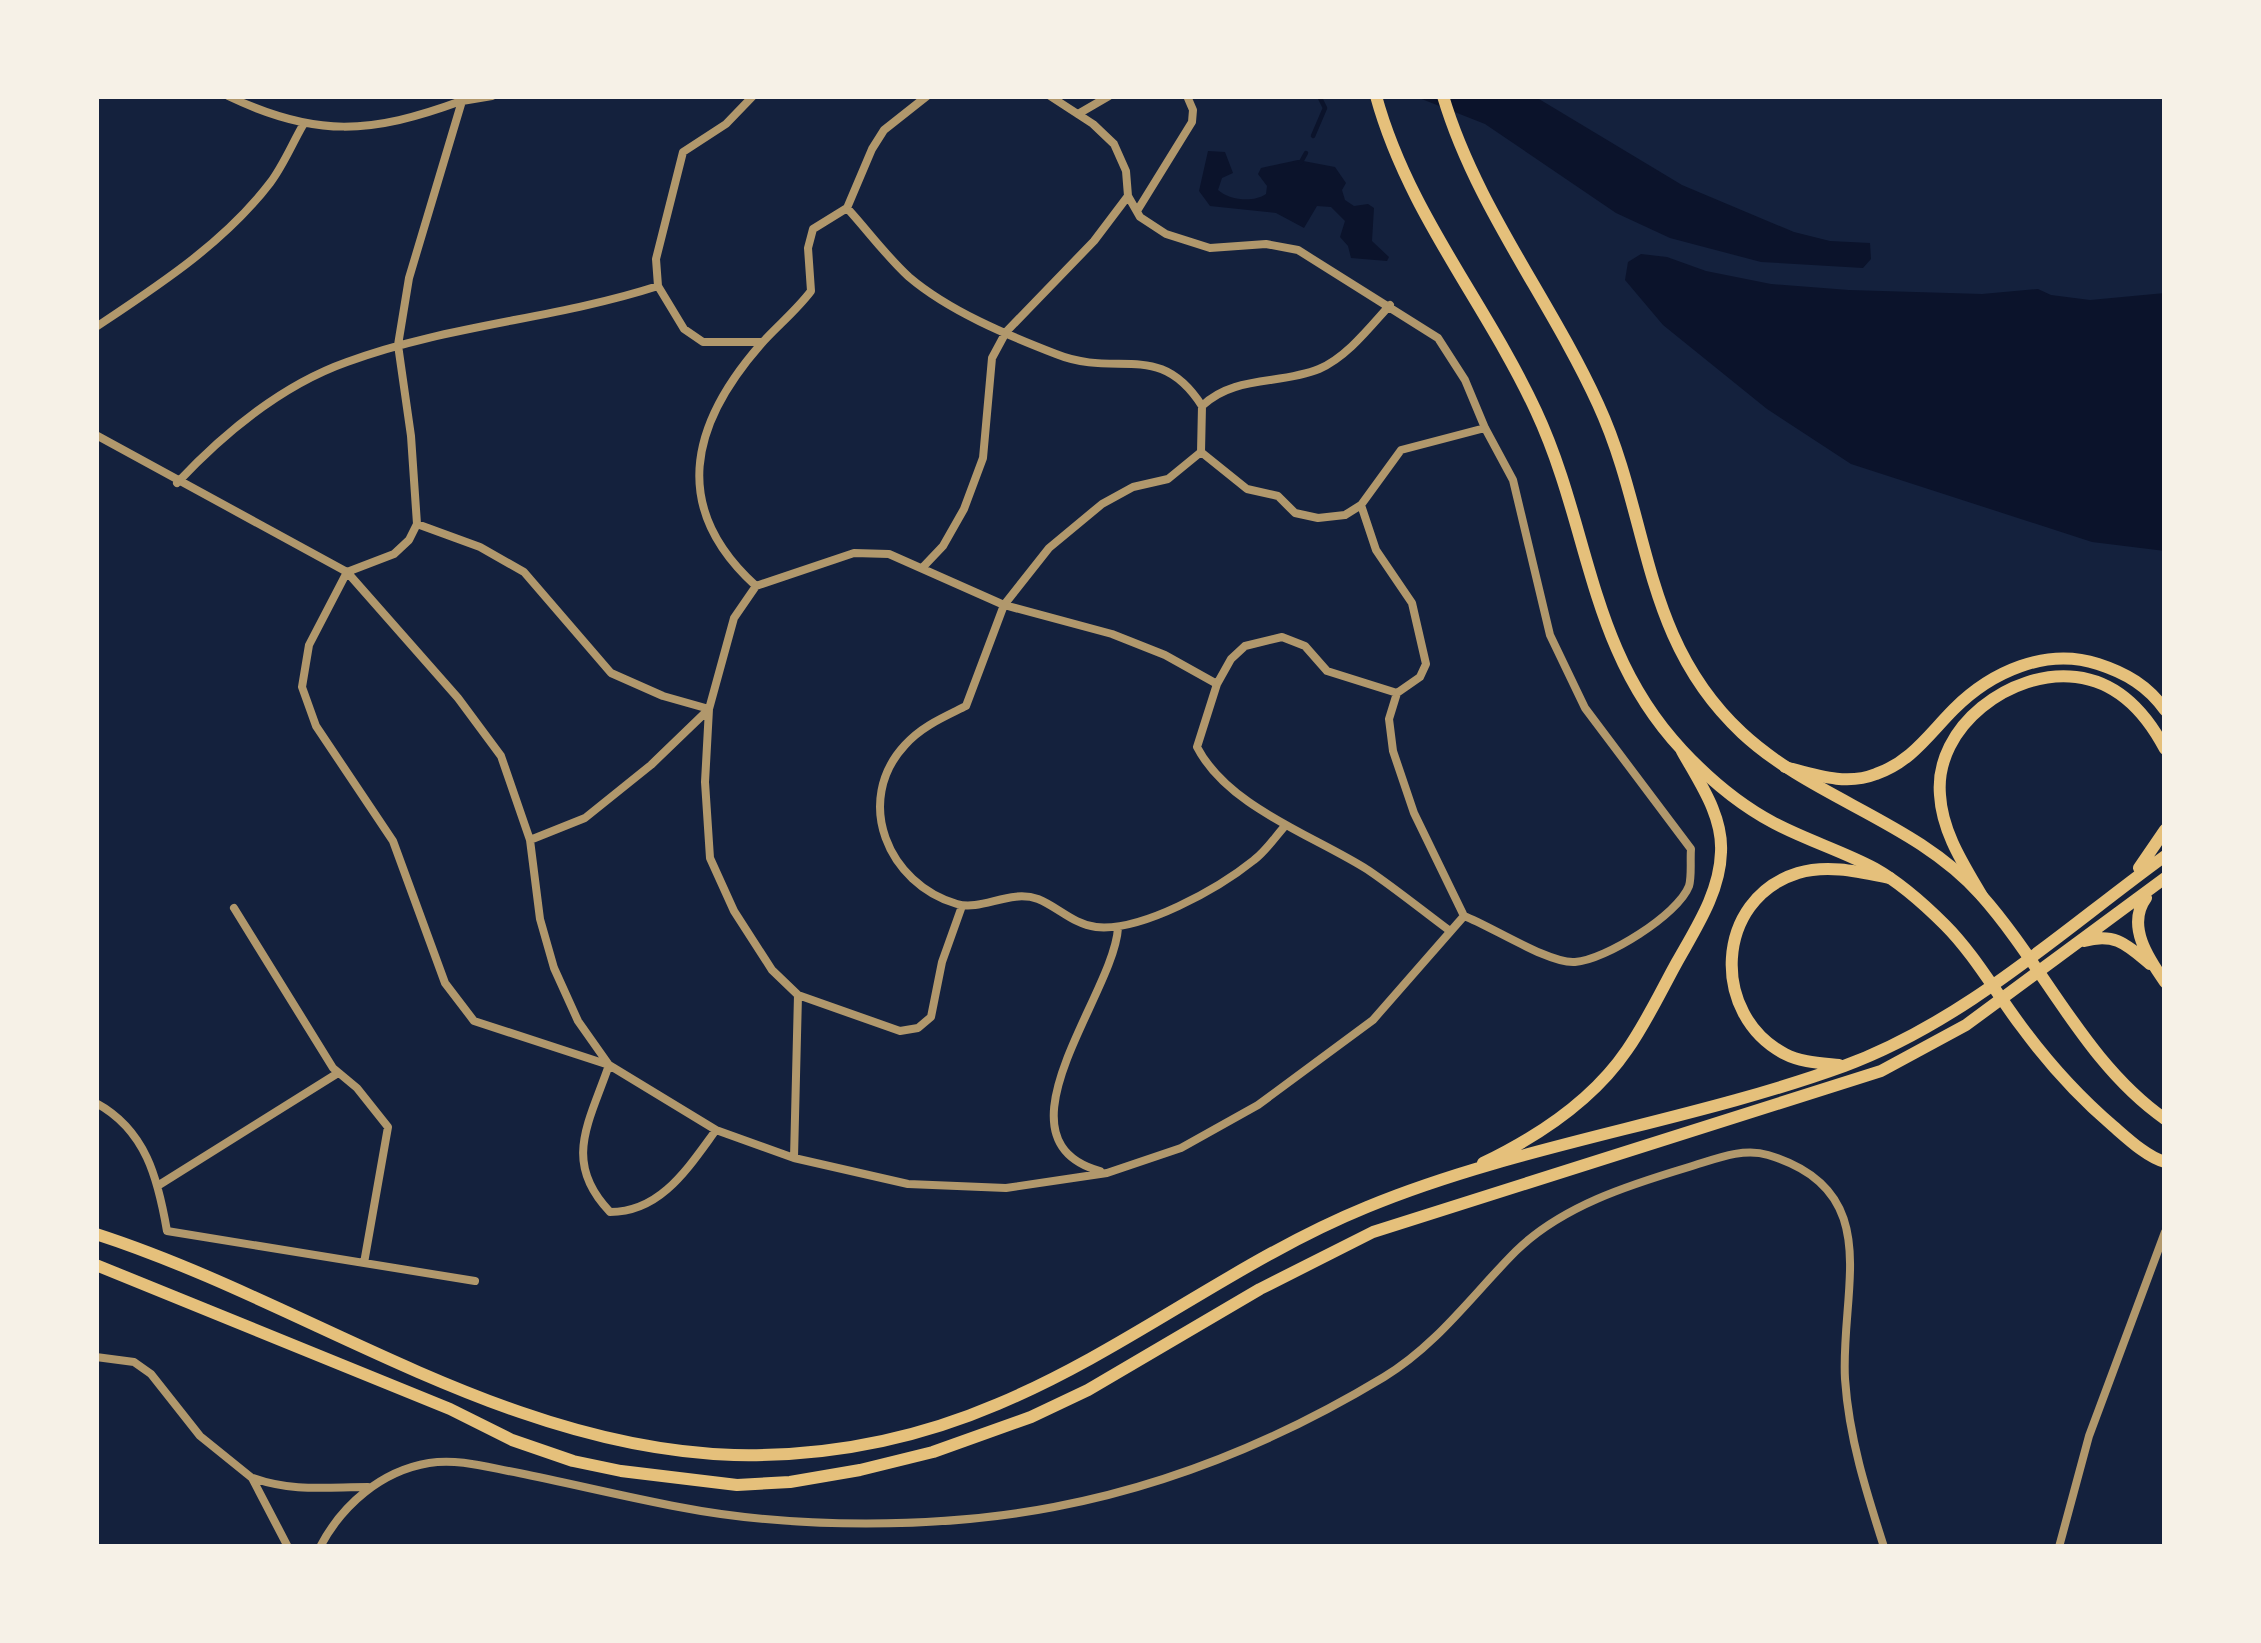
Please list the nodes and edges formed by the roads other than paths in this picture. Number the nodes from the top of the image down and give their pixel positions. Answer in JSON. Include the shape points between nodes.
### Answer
{"nodes":[{"id":1,"x":228,"y":96,"type":"edge"},
{"id":2,"x":493,"y":96,"type":"edge"},
{"id":3,"x":753,"y":96,"type":"edge"},
{"id":4,"x":927,"y":96,"type":"edge"},
{"id":5,"x":1050,"y":96,"type":"edge"},
{"id":6,"x":1109,"y":96,"type":"edge"},
{"id":7,"x":1186,"y":96,"type":"edge"},
{"id":8,"x":1443,"y":96,"type":"edge"},
{"id":9,"x":462,"y":98,"type":"edge"},
{"id":10,"x":1376,"y":98,"type":"edge"},
{"id":11,"x":1078,"y":114,"type":"junction"},
{"id":12,"x":303,"y":125,"type":"junction"},
{"id":13,"x":1128,"y":196,"type":"junction"},
{"id":14,"x":847,"y":208,"type":"junction"},
{"id":15,"x":1137,"y":211,"type":"junction"},
{"id":16,"x":658,"y":286,"type":"junction"},
{"id":17,"x":1390,"y":305,"type":"junction"},
{"id":18,"x":96,"y":327,"type":"edge"},
{"id":19,"x":1006,"y":332,"type":"junction"},
{"id":20,"x":763,"y":342,"type":"junction"},
{"id":21,"x":398,"y":345,"type":"junction"},
{"id":22,"x":1202,"y":406,"type":"junction"},
{"id":23,"x":1485,"y":428,"type":"junction"},
{"id":24,"x":96,"y":436,"type":"edge"},
{"id":25,"x":1201,"y":452,"type":"junction"},
{"id":26,"x":177,"y":483,"type":"junction"},
{"id":27,"x":1361,"y":506,"type":"junction"},
{"id":28,"x":417,"y":524,"type":"junction"},
{"id":29,"x":923,"y":566,"type":"junction"},
{"id":30,"x":347,"y":572,"type":"junction"},
{"id":31,"x":757,"y":586,"type":"junction"},
{"id":32,"x":1004,"y":605,"type":"junction"},
{"id":33,"x":1217,"y":684,"type":"junction"},
{"id":34,"x":1397,"y":693,"type":"junction"},
{"id":35,"x":709,"y":709,"type":"junction"},
{"id":36,"x":2165,"y":710,"type":"edge"},
{"id":37,"x":2165,"y":749,"type":"edge"},
{"id":38,"x":1682,"y":751,"type":"junction"},
{"id":39,"x":1785,"y":767,"type":"junction"},
{"id":40,"x":1285,"y":826,"type":"junction"},
{"id":41,"x":2165,"y":830,"type":"edge"},
{"id":42,"x":530,"y":840,"type":"junction"},
{"id":43,"x":2165,"y":856,"type":"edge"},
{"id":44,"x":1890,"y":878,"type":"junction"},
{"id":45,"x":2160,"y":882,"type":"edge"},
{"id":46,"x":2118,"y":890,"type":"junction"},
{"id":47,"x":1982,"y":896,"type":"junction"},
{"id":48,"x":962,"y":906,"type":"junction"},
{"id":49,"x":234,"y":908,"type":"dead end"},
{"id":50,"x":1464,"y":916,"type":"junction"},
{"id":51,"x":1118,"y":928,"type":"junction"},
{"id":52,"x":1450,"y":931,"type":"junction"},
{"id":53,"x":2078,"y":943,"type":"junction"},
{"id":54,"x":2153,"y":966,"type":"junction"},
{"id":55,"x":2165,"y":982,"type":"edge"},
{"id":56,"x":798,"y":995,"type":"junction"},
{"id":57,"x":609,"y":1065,"type":"junction"},
{"id":58,"x":1846,"y":1065,"type":"junction"},
{"id":59,"x":338,"y":1073,"type":"junction"},
{"id":60,"x":96,"y":1103,"type":"edge"},
{"id":61,"x":2165,"y":1120,"type":"edge"},
{"id":62,"x":716,"y":1130,"type":"junction"},
{"id":63,"x":794,"y":1158,"type":"junction"},
{"id":64,"x":2165,"y":1162,"type":"edge"},
{"id":65,"x":1107,"y":1173,"type":"junction"},
{"id":66,"x":1444,"y":1180,"type":"junction"},
{"id":67,"x":159,"y":1185,"type":"junction"},
{"id":68,"x":2165,"y":1232,"type":"edge"},
{"id":69,"x":96,"y":1234,"type":"edge"},
{"id":70,"x":364,"y":1263,"type":"junction"},
{"id":71,"x":98,"y":1267,"type":"edge"},
{"id":72,"x":476,"y":1280,"type":"dead end"},
{"id":73,"x":96,"y":1357,"type":"edge"},
{"id":74,"x":252,"y":1478,"type":"junction"},
{"id":75,"x":370,"y":1487,"type":"junction"},
{"id":76,"x":288,"y":1547,"type":"edge"},
{"id":77,"x":320,"y":1547,"type":"edge"},
{"id":78,"x":1884,"y":1547,"type":"edge"},
{"id":79,"x":2059,"y":1547,"type":"edge"}],
"edges":[{"from":1,"to":12,"type":"street"},
{"from":2,"to":9,"type":"street"},
{"from":3,"to":16,"type":"street","via":[[683,152],[656,259]]},
{"from":4,"to":14,"type":"street","via":[[884,130]]},
{"from":5,"to":11,"type":"street"},
{"from":6,"to":11,"type":"street"},
{"from":7,"to":15,"type":"street","via":[[1192,122]]},
{"from":8,"to":39,"type":"main road","via":[[1496,219],[1601,410],[1658,601],[1685,662],[1742,733]]},
{"from":9,"to":12,"type":"street","via":[[375,124]]},
{"from":9,"to":21,"type":"street","via":[[409,278]]},
{"from":10,"to":38,"type":"main road","via":[[1420,209],[1539,417],[1611,643]]},
{"from":11,"to":13,"type":"street","via":[[1114,144]]},
{"from":12,"to":18,"type":"street","via":[[273,180],[228,231]]},
{"from":13,"to":15,"type":"street"},
{"from":13,"to":19,"type":"street"},
{"from":14,"to":19,"type":"street","via":[[910,278]]},
{"from":14,"to":20,"type":"street","via":[[813,230],[812,291]]},
{"from":15,"to":17,"type":"street","via":[[1166,234],[1210,248],[1298,250]]},
{"from":16,"to":20,"type":"street","via":[[684,329],[703,341]]},
{"from":16,"to":21,"type":"street"},
{"from":17,"to":22,"type":"street","via":[[1320,369],[1219,390]]},
{"from":17,"to":23,"type":"street","via":[[1438,338]]},
{"from":19,"to":22,"type":"street","via":[[1096,366],[1166,368]]},
{"from":19,"to":29,"type":"street","via":[[992,358],[983,458],[943,546]]},
{"from":20,"to":31,"type":"street","via":[[723,392],[704,433],[698,482],[707,524],[728,560]]},
{"from":21,"to":26,"type":"street","via":[[342,363],[274,400]]},
{"from":21,"to":28,"type":"street"},
{"from":22,"to":25,"type":"street"},
{"from":23,"to":27,"type":"street","via":[[1401,450]]},
{"from":23,"to":50,"type":"street","via":[[1513,480],[1550,634],[1576,690],[1691,849],[1688,888],[1655,924],[1574,963]]},
{"from":24,"to":26,"type":"street"},
{"from":25,"to":27,"type":"street","via":[[1295,513],[1331,516]]},
{"from":25,"to":32,"type":"street","via":[[1168,479],[1102,504],[1049,548]]},
{"from":26,"to":30,"type":"street"},
{"from":27,"to":34,"type":"street","via":[[1376,550],[1412,603],[1426,664]]},
{"from":28,"to":30,"type":"street","via":[[394,554]]},
{"from":28,"to":35,"type":"street","via":[[524,572],[611,673]]},
{"from":29,"to":31,"type":"street","via":[[854,554]]},
{"from":29,"to":32,"type":"street"},
{"from":30,"to":42,"type":"street","via":[[501,755]]},
{"from":30,"to":57,"type":"street","via":[[309,645],[302,687],[316,726],[393,841],[445,983],[474,1021]]},
{"from":31,"to":35,"type":"street","via":[[734,618]]},
{"from":32,"to":33,"type":"street","via":[[1112,634]]},
{"from":32,"to":48,"type":"street","via":[[966,706],[929,724],[881,780],[879,820],[893,860],[924,891]]},
{"from":33,"to":34,"type":"street","via":[[1245,646],[1282,637],[1305,646],[1327,671]]},
{"from":33,"to":40,"type":"street","via":[[1197,747],[1208,769]]},
{"from":34,"to":50,"type":"street","via":[[1389,719],[1393,751]]},
{"from":35,"to":42,"type":"street","via":[[585,818]]},
{"from":35,"to":56,"type":"street","via":[[710,858],[734,911]]},
{"from":36,"to":39,"type":"main road","via":[[2140,683],[2102,665],[2038,661],[1990,679],[1882,773],[1836,780]]},
{"from":37,"to":47,"type":"main road","via":[[2124,696],[2075,677],[2018,686],[1971,716],[1952,740],[1939,793],[1957,853]]},
{"from":38,"to":44,"type":"main road","via":[[1771,822]]},
{"from":38,"to":66,"type":"main road","via":[[1710,802],[1722,850],[1694,934],[1626,1052],[1598,1082],[1536,1136]]},
{"from":39,"to":47,"type":"main road","via":[[1883,819]]},
{"from":40,"to":51,"type":"street","via":[[1257,858],[1208,891]]},
{"from":40,"to":52,"type":"street","via":[[1366,869]]},
{"from":41,"to":46,"type":"main road"},
{"from":42,"to":57,"type":"street","via":[[554,968]]},
{"from":43,"to":46,"type":"main road"},
{"from":44,"to":58,"type":"main road","via":[[1842,869],[1799,873],[1750,907],[1733,944],[1734,997],[1751,1028],[1789,1056]]},
{"from":44,"to":64,"type":"main road","via":[[1960,941],[2064,1081]]},
{"from":45,"to":53,"type":"main road"},
{"from":45,"to":54,"type":"main road","via":[[2136,924]]},
{"from":46,"to":58,"type":"main road","via":[[1955,1010]]},
{"from":47,"to":61,"type":"main road","via":[[2111,1071]]},
{"from":48,"to":51,"type":"street","via":[[1038,899],[1090,926]]},
{"from":48,"to":56,"type":"street","via":[[932,1017],[919,1028],[900,1030]]},
{"from":49,"to":59,"type":"street"},
{"from":50,"to":52,"type":"street"},
{"from":51,"to":65,"type":"street","via":[[1112,963],[1052,1113],[1068,1155]]},
{"from":52,"to":65,"type":"street","via":[[1372,1020],[1258,1105],[1181,1148]]},
{"from":53,"to":54,"type":"main road","via":[[2118,938]]},
{"from":53,"to":71,"type":"main road","via":[[1966,1025],[1880,1071],[1373,1232],[1014,1424],[933,1452],[790,1483],[737,1485],[572,1461]]},
{"from":54,"to":55,"type":"main road"},
{"from":56,"to":63,"type":"street"},
{"from":57,"to":62,"type":"street"},
{"from":57,"to":62,"type":"street","via":[[581,1163],[610,1213],[636,1212],[678,1181]]},
{"from":58,"to":66,"type":"main road"},
{"from":59,"to":67,"type":"street"},
{"from":59,"to":70,"type":"street","via":[[388,1127]]},
{"from":60,"to":67,"type":"street","via":[[128,1126]]},
{"from":62,"to":63,"type":"street"},
{"from":63,"to":65,"type":"street","via":[[908,1184],[1006,1188]]},
{"from":66,"to":69,"type":"main road","via":[[1320,1227],[1000,1404],[875,1444],[808,1454],[669,1449],[552,1423]]},
{"from":67,"to":70,"type":"street","via":[[167,1231]]},
{"from":68,"to":79,"type":"street","via":[[2094,1420]]},
{"from":70,"to":72,"type":"street"},
{"from":73,"to":74,"type":"street","via":[[134,1362],[151,1374],[200,1436]]},
{"from":74,"to":75,"type":"street","via":[[291,1488]]},
{"from":74,"to":76,"type":"street"},
{"from":75,"to":77,"type":"street"},
{"from":75,"to":78,"type":"street","via":[[405,1469],[451,1462],[702,1510],[911,1523],[1102,1496],[1233,1452],[1390,1373],[1519,1249],[1570,1213],[1680,1169],[1747,1153],[1814,1178],[1847,1224],[1851,1441]]}]}
